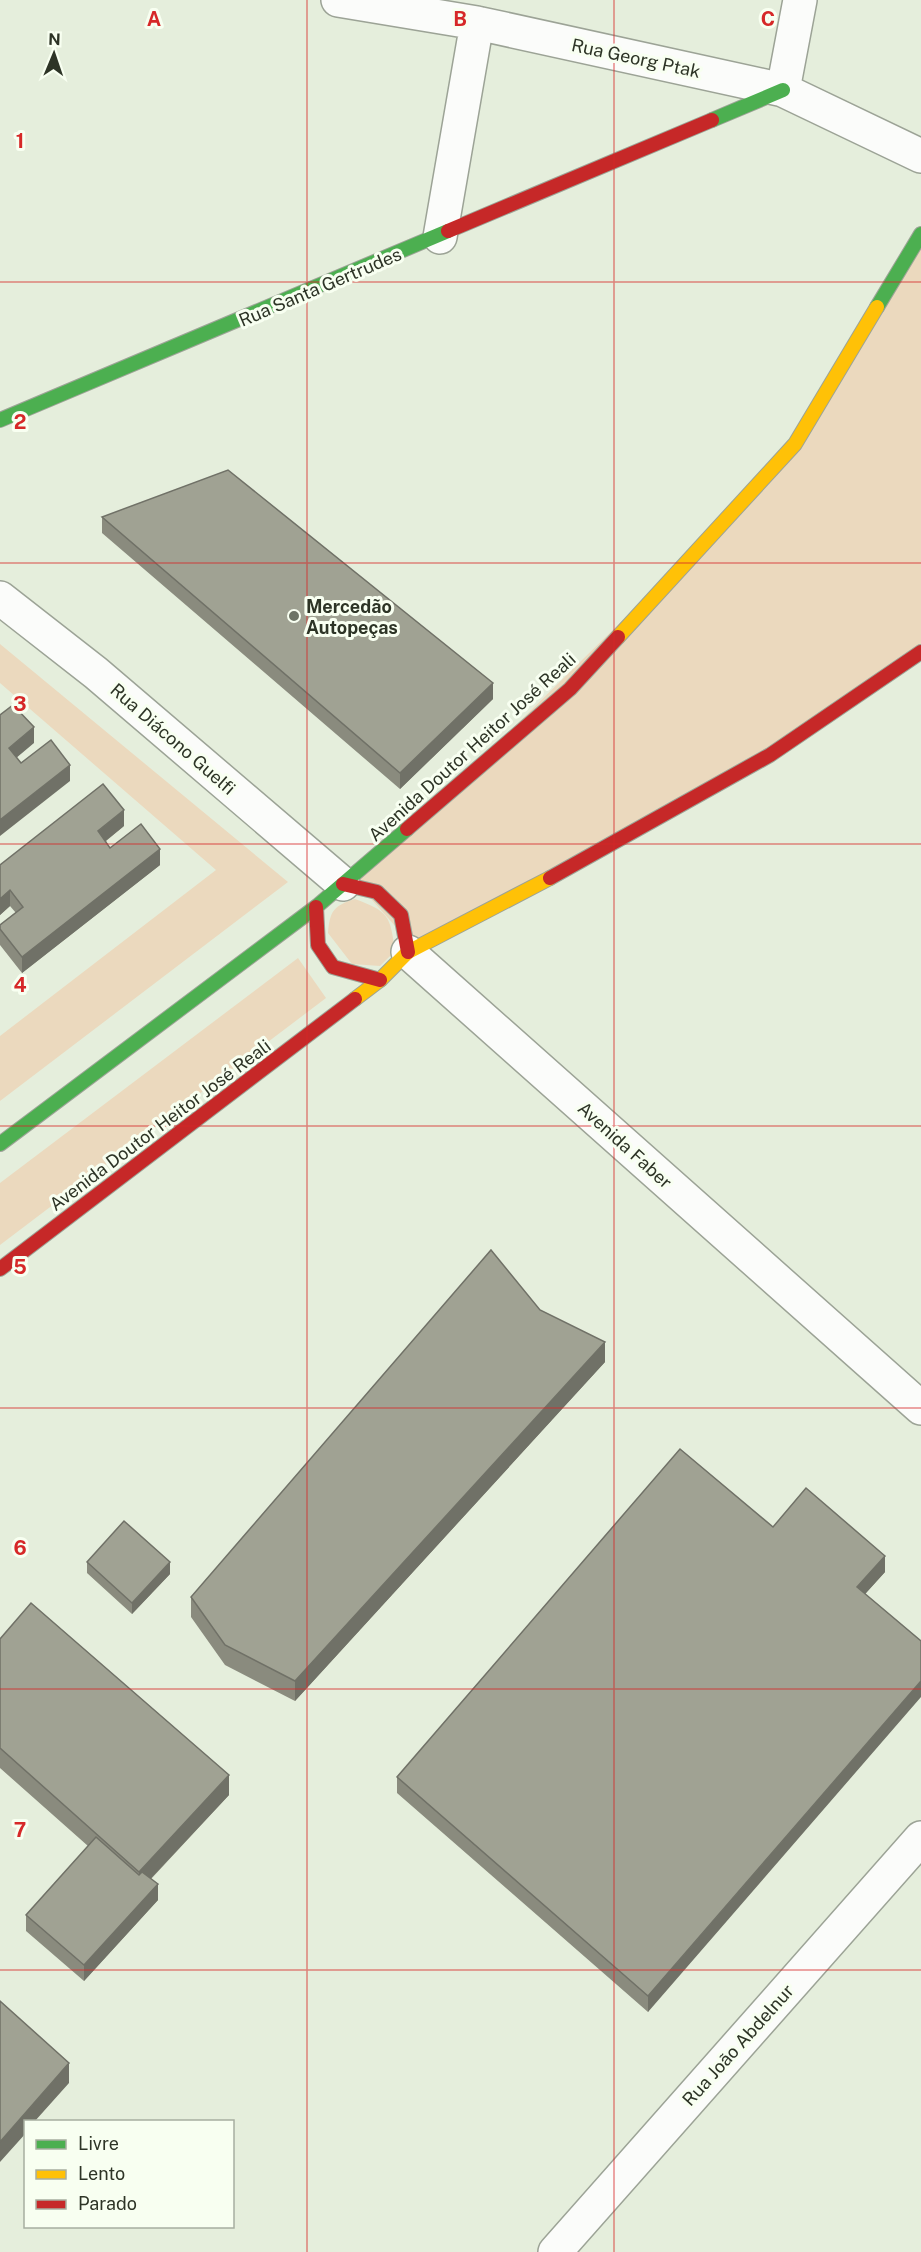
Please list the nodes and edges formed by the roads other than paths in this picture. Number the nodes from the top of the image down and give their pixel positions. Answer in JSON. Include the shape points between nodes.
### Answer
{"nodes":[{"id":1,"x":338,"y":0,"type":"edge"},
{"id":2,"x":800,"y":0,"type":"edge"},
{"id":3,"x":477,"y":23,"type":"junction"},
{"id":4,"x":783,"y":90,"type":"junction"},
{"id":5,"x":921,"y":156,"type":"edge"},
{"id":6,"x":921,"y":234,"type":"edge"},
{"id":7,"x":440,"y":237,"type":"junction"},
{"id":8,"x":0,"y":420,"type":"edge"},
{"id":9,"x":0,"y":598,"type":"edge"},
{"id":10,"x":921,"y":652,"type":"edge"},
{"id":11,"x":343,"y":884,"type":"junction"},
{"id":12,"x":316,"y":907,"type":"junction"},
{"id":13,"x":408,"y":952,"type":"junction"},
{"id":14,"x":380,"y":980,"type":"junction"},
{"id":15,"x":0,"y":1144,"type":"edge"},
{"id":16,"x":0,"y":1269,"type":"edge"},
{"id":17,"x":921,"y":1408,"type":"edge"},
{"id":18,"x":921,"y":1838,"type":"edge"},
{"id":19,"x":555,"y":2252,"type":"edge"}],
"edges":[{"from":1,"to":3,"type":"street","name":"Rua Georg Ptak"},
{"from":2,"to":4,"type":"street"},
{"from":3,"to":4,"type":"street","name":"Rua Georg Ptak"},
{"from":3,"to":7,"type":"street"},
{"from":4,"to":5,"type":"street","name":"Rua Georg Ptak"},
{"from":4,"to":7,"type":"main road","name":"Rua Santa Gertrudes"},
{"from":6,"to":11,"type":"main road","name":"Avenida Doutor Heitor José Reali","via":[[795,444],[570,689]]},
{"from":7,"to":8,"type":"main road","name":"Rua Santa Gertrudes"},
{"from":9,"to":11,"type":"street","name":"Rua Diácono Guelfi","via":[[96,673]]},
{"from":10,"to":13,"type":"main road","name":"Avenida Doutor Heitor José Reali","via":[[770,755],[620,841]]},
{"from":11,"to":12,"type":"main road","name":"Avenida Doutor Heitor José Reali"},
{"from":11,"to":13,"type":"main road","via":[[377,892],[401,915]]},
{"from":12,"to":14,"type":"main road","via":[[318,945],[333,967]]},
{"from":12,"to":15,"type":"main road","name":"Avenida Doutor Heitor José Reali"},
{"from":13,"to":14,"type":"main road","name":"Avenida Doutor Heitor José Reali"},
{"from":13,"to":17,"type":"street","name":"Avenida Faber"},
{"from":14,"to":16,"type":"main road","name":"Avenida Doutor Heitor José Reali"},
{"from":18,"to":19,"type":"street","name":"Rua João Abdelnur"}]}
